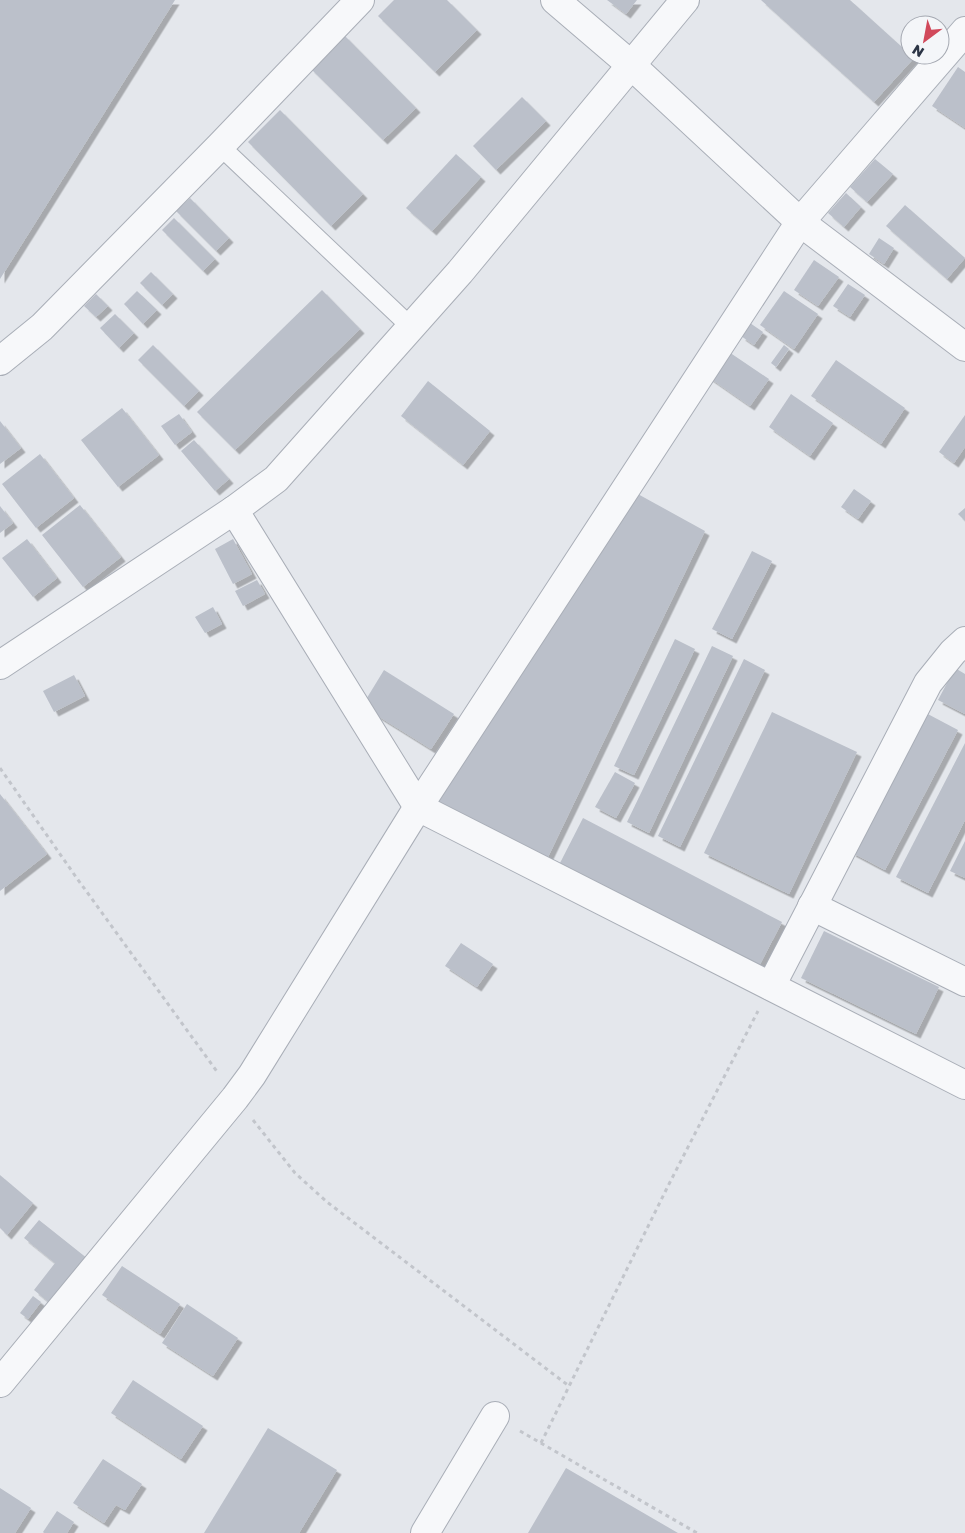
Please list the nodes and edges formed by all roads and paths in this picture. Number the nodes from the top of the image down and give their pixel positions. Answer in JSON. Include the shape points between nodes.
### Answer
{"nodes":[{"id":1,"x":360,"y":0,"type":"edge"},
{"id":2,"x":555,"y":0,"type":"edge"},
{"id":3,"x":685,"y":0,"type":"edge"},
{"id":4,"x":965,"y":31,"type":"edge"},
{"id":5,"x":631,"y":65,"type":"junction"},
{"id":6,"x":220,"y":146,"type":"junction"},
{"id":7,"x":800,"y":222,"type":"junction"},
{"id":8,"x":411,"y":327,"type":"junction"},
{"id":9,"x":965,"y":347,"type":"edge"},
{"id":10,"x":0,"y":361,"type":"edge"},
{"id":11,"x":234,"y":510,"type":"junction"},
{"id":12,"x":965,"y":641,"type":"edge"},
{"id":13,"x":0,"y":665,"type":"edge"},
{"id":14,"x":0,"y":768,"type":"edge"},
{"id":15,"x":418,"y":807,"type":"junction"},
{"id":16,"x":812,"y":906,"type":"junction"},
{"id":17,"x":965,"y":982,"type":"edge"},
{"id":18,"x":771,"y":986,"type":"junction"},
{"id":19,"x":965,"y":1085,"type":"edge"},
{"id":20,"x":235,"y":1098,"type":"junction"},
{"id":21,"x":0,"y":1383,"type":"edge"},
{"id":22,"x":569,"y":1386,"type":"junction"},
{"id":23,"x":495,"y":1416,"type":"joint"},
{"id":24,"x":540,"y":1443,"type":"junction"},
{"id":25,"x":425,"y":1533,"type":"edge"},
{"id":26,"x":697,"y":1533,"type":"edge"}],
"edges":[{"from":1,"to":6,"type":"street"},
{"from":2,"to":5,"type":"street"},
{"from":3,"to":5,"type":"street"},
{"from":4,"to":7,"type":"street"},
{"from":5,"to":7,"type":"street"},
{"from":5,"to":8,"type":"street"},
{"from":6,"to":8,"type":"lane"},
{"from":6,"to":10,"type":"street","via":[[42,327]]},
{"from":7,"to":9,"type":"street"},
{"from":7,"to":15,"type":"street"},
{"from":8,"to":11,"type":"street","via":[[276,479]]},
{"from":11,"to":13,"type":"street"},
{"from":11,"to":15,"type":"street"},
{"from":12,"to":16,"type":"street","via":[[928,683]]},
{"from":14,"to":20,"type":"path"},
{"from":15,"to":18,"type":"street"},
{"from":15,"to":20,"type":"street"},
{"from":16,"to":17,"type":"street"},
{"from":16,"to":18,"type":"street"},
{"from":18,"to":19,"type":"street"},
{"from":18,"to":22,"type":"path"},
{"from":20,"to":21,"type":"street"},
{"from":20,"to":22,"type":"path","via":[[295,1173],[327,1202]]},
{"from":22,"to":24,"type":"path"},
{"from":23,"to":24,"type":"path"},
{"from":23,"to":25,"type":"street"},
{"from":24,"to":26,"type":"path"}]}
